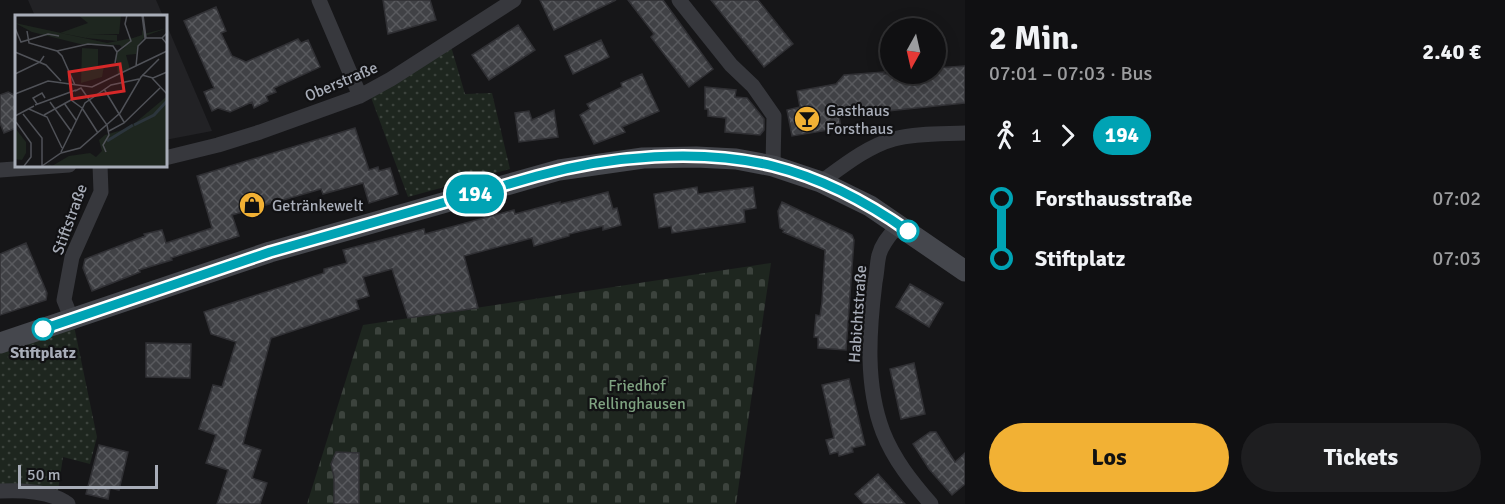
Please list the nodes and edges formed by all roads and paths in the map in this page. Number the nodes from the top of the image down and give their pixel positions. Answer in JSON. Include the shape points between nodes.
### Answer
{"nodes":[{"id":1,"x":319,"y":0,"type":"edge"},
{"id":2,"x":514,"y":0,"type":"edge"},
{"id":3,"x":679,"y":0,"type":"edge"},
{"id":4,"x":360,"y":96,"type":"junction"},
{"id":5,"x":965,"y":133,"type":"edge"},
{"id":6,"x":166,"y":158,"type":"edge"},
{"id":7,"x":55,"y":166,"type":"edge"},
{"id":8,"x":100,"y":166,"type":"edge"},
{"id":9,"x":773,"y":166,"type":"junction"},
{"id":10,"x":0,"y":170,"type":"edge"},
{"id":11,"x":821,"y":182,"type":"junction"},
{"id":12,"x":899,"y":224,"type":"junction"},
{"id":13,"x":965,"y":271,"type":"edge"},
{"id":14,"x":72,"y":320,"type":"junction"},
{"id":15,"x":0,"y":343,"type":"edge"},
{"id":16,"x":0,"y":491,"type":"edge"},
{"id":17,"x":68,"y":504,"type":"edge"},
{"id":18,"x":932,"y":504,"type":"edge"}],
"edges":[{"from":1,"to":4,"type":"street"},
{"from":2,"to":4,"type":"street","name":"Oberstraße"},
{"from":3,"to":9,"type":"street","via":[[774,116]]},
{"from":4,"to":6,"type":"street","name":"Oberstraße","via":[[260,132]]},
{"from":5,"to":11,"type":"street","via":[[892,139]]},
{"from":7,"to":10,"type":"street"},
{"from":8,"to":14,"type":"street","name":"Stiftstraße","via":[[101,192],[72,257],[64,300]]},
{"from":9,"to":11,"type":"main road"},
{"from":9,"to":14,"type":"main road","via":[[736,159],[686,157],[643,158],[559,170],[270,252]]},
{"from":11,"to":12,"type":"main road"},
{"from":12,"to":13,"type":"main road"},
{"from":12,"to":18,"type":"street","name":"Habichtstraße","via":[[879,255],[870,366],[878,416],[887,440],[901,468]]},
{"from":14,"to":15,"type":"main road"},
{"from":16,"to":17,"type":"street","via":[[59,497]]}]}
